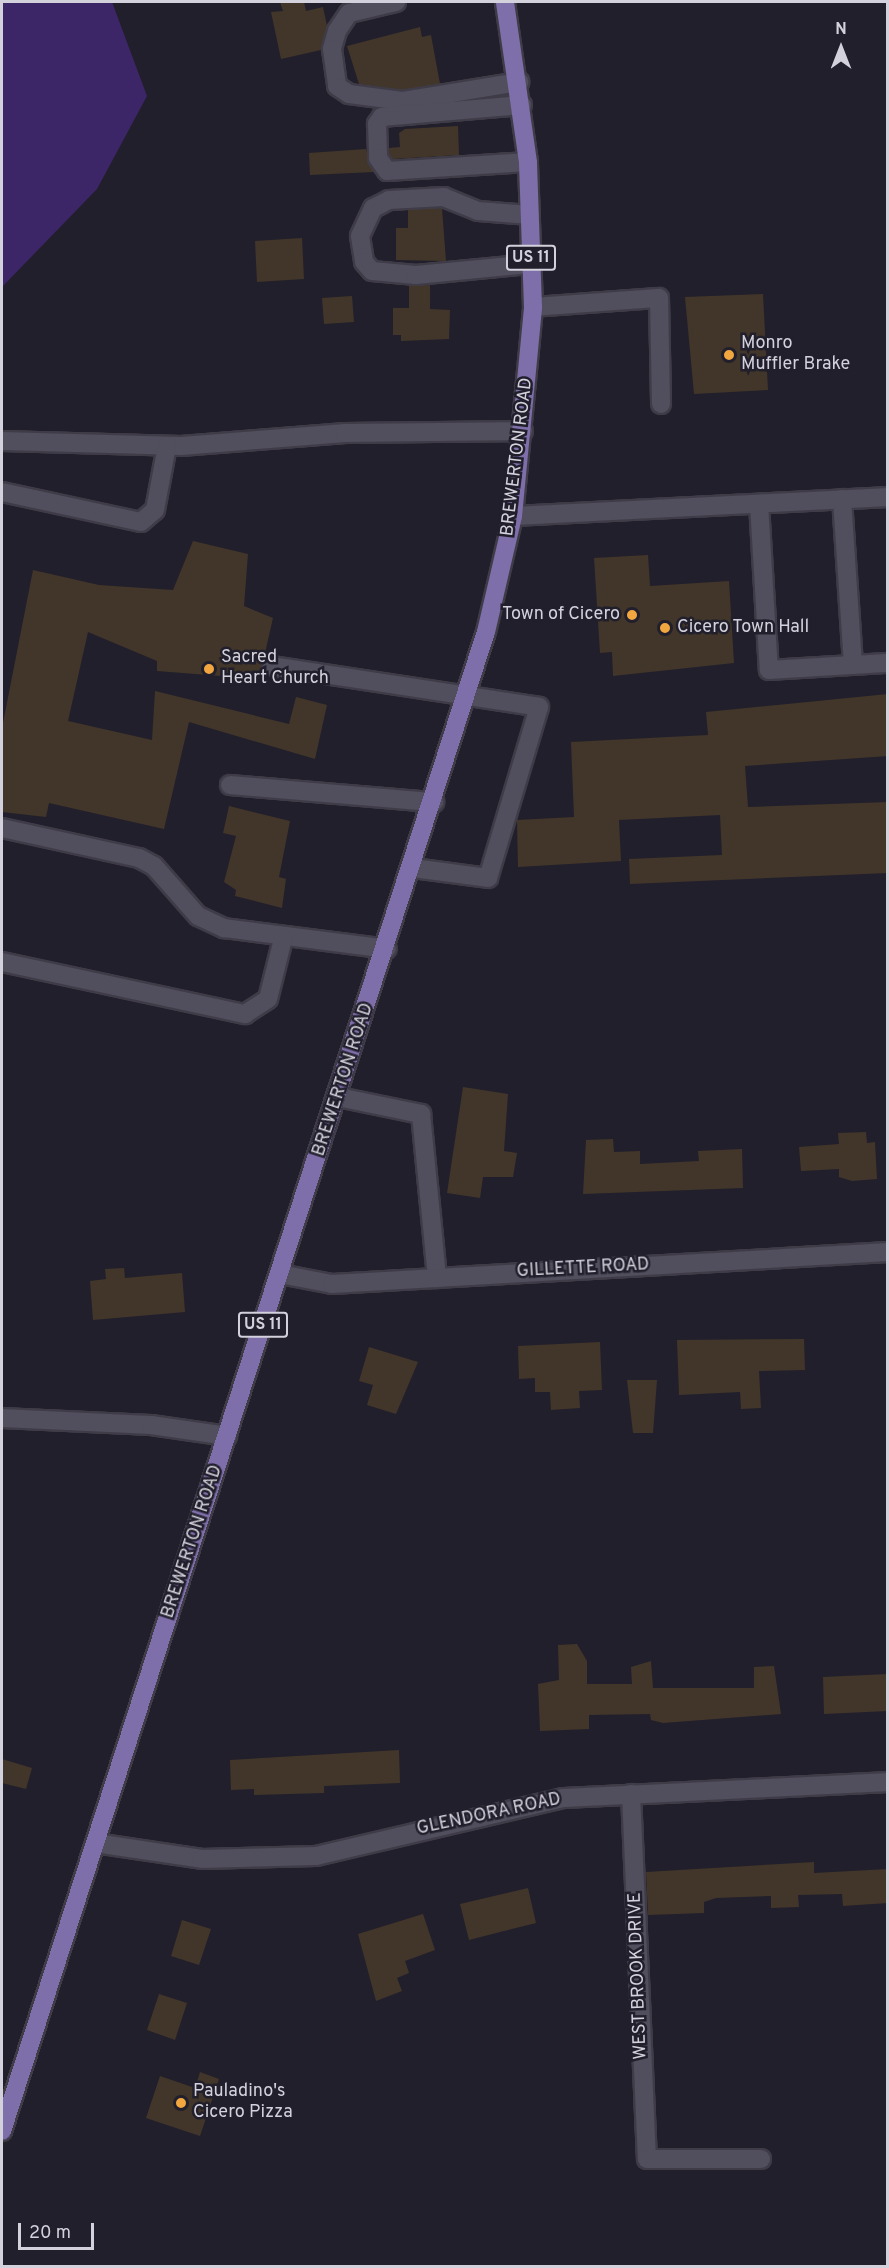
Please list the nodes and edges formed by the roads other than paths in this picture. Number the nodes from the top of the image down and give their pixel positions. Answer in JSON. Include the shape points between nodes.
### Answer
{"nodes":[{"id":1,"x":396,"y":2,"type":"edge"},
{"id":2,"x":505,"y":2,"type":"edge"},
{"id":3,"x":519,"y":82,"type":"junction"},
{"id":4,"x":522,"y":105,"type":"junction"},
{"id":5,"x":528,"y":162,"type":"junction"},
{"id":6,"x":530,"y":214,"type":"junction"},
{"id":7,"x":531,"y":264,"type":"junction"},
{"id":8,"x":533,"y":307,"type":"junction"},
{"id":9,"x":661,"y":404,"type":"dead end"},
{"id":10,"x":523,"y":431,"type":"junction"},
{"id":11,"x":2,"y":441,"type":"edge"},
{"id":12,"x":167,"y":446,"type":"junction"},
{"id":13,"x":2,"y":492,"type":"edge"},
{"id":14,"x":888,"y":496,"type":"edge"},
{"id":15,"x":842,"y":499,"type":"junction"},
{"id":16,"x":759,"y":504,"type":"junction"},
{"id":17,"x":513,"y":516,"type":"junction"},
{"id":18,"x":888,"y":663,"type":"edge"},
{"id":19,"x":854,"y":665,"type":"junction"},
{"id":20,"x":272,"y":666,"type":"dead end"},
{"id":21,"x":466,"y":696,"type":"junction"},
{"id":22,"x":230,"y":785,"type":"dead end"},
{"id":23,"x":434,"y":802,"type":"junction"},
{"id":24,"x":2,"y":828,"type":"edge"},
{"id":25,"x":413,"y":868,"type":"junction"},
{"id":26,"x":283,"y":939,"type":"junction"},
{"id":27,"x":387,"y":950,"type":"junction"},
{"id":28,"x":2,"y":962,"type":"edge"},
{"id":29,"x":338,"y":1097,"type":"junction"},
{"id":30,"x":888,"y":1252,"type":"edge"},
{"id":31,"x":280,"y":1274,"type":"junction"},
{"id":32,"x":437,"y":1278,"type":"junction"},
{"id":33,"x":2,"y":1418,"type":"edge"},
{"id":34,"x":227,"y":1436,"type":"junction"},
{"id":35,"x":888,"y":1782,"type":"edge"},
{"id":36,"x":631,"y":1794,"type":"junction"},
{"id":37,"x":95,"y":1843,"type":"junction"},
{"id":38,"x":7,"y":2096,"type":"edge"},
{"id":39,"x":2,"y":2132,"type":"edge"},
{"id":40,"x":762,"y":2159,"type":"dead end"}],
"edges":[{"from":1,"to":3,"type":"street","via":[[349,13],[337,31],[332,49],[337,86],[343,90],[404,101]]},
{"from":2,"to":3,"type":"main road","name":"BREWERTON ROAD","number":"US 11"},
{"from":3,"to":4,"type":"main road","name":"BREWERTON ROAD","number":"US 11"},
{"from":4,"to":5,"type":"main road","name":"BREWERTON ROAD","number":"US 11"},
{"from":4,"to":5,"type":"street","via":[[382,117],[377,124],[378,158],[387,171]]},
{"from":5,"to":6,"type":"main road","name":"BREWERTON ROAD","number":"US 11"},
{"from":6,"to":7,"type":"main road","name":"BREWERTON ROAD","number":"US 11"},
{"from":6,"to":7,"type":"street","via":[[478,211],[444,197],[389,200],[373,208],[360,236],[364,262],[380,273]]},
{"from":7,"to":8,"type":"main road","name":"BREWERTON ROAD","number":"US 11"},
{"from":8,"to":9,"type":"street","via":[[659,298]]},
{"from":8,"to":10,"type":"main road","name":"BREWERTON ROAD","number":"US 11"},
{"from":10,"to":12,"type":"street","via":[[345,434]]},
{"from":10,"to":17,"type":"main road","name":"BREWERTON ROAD","number":"US 11"},
{"from":11,"to":12,"type":"street"},
{"from":12,"to":13,"type":"street","via":[[155,510],[141,522]]},
{"from":14,"to":15,"type":"street"},
{"from":15,"to":16,"type":"street"},
{"from":15,"to":19,"type":"street"},
{"from":16,"to":17,"type":"street"},
{"from":16,"to":19,"type":"street","via":[[769,670]]},
{"from":17,"to":21,"type":"main road","name":"BREWERTON ROAD","number":"US 11"},
{"from":18,"to":19,"type":"street"},
{"from":20,"to":21,"type":"street"},
{"from":21,"to":23,"type":"main road","name":"BREWERTON ROAD","number":"US 11"},
{"from":21,"to":25,"type":"street","via":[[539,707],[488,878]]},
{"from":22,"to":23,"type":"street"},
{"from":23,"to":25,"type":"main road","name":"BREWERTON ROAD","number":"US 11"},
{"from":24,"to":26,"type":"street","via":[[139,858],[154,866],[198,916],[224,928]]},
{"from":25,"to":27,"type":"main road","name":"BREWERTON ROAD","number":"US 11"},
{"from":26,"to":27,"type":"street"},
{"from":26,"to":28,"type":"street","via":[[268,999],[245,1014]]},
{"from":27,"to":29,"type":"main road","name":"BREWERTON ROAD","number":"US 11"},
{"from":29,"to":31,"type":"main road","name":"BREWERTON ROAD","number":"US 11"},
{"from":29,"to":32,"type":"street","via":[[421,1114]]},
{"from":30,"to":32,"type":"street","name":"GILLETTE ROAD"},
{"from":31,"to":32,"type":"street","name":"GILLETTE ROAD","via":[[332,1284]]},
{"from":31,"to":34,"type":"main road","name":"BREWERTON ROAD","number":"US 11"},
{"from":33,"to":34,"type":"street","via":[[151,1425]]},
{"from":34,"to":37,"type":"main road","name":"BREWERTON ROAD","number":"US 11"},
{"from":35,"to":36,"type":"street","name":"GLENDORA ROAD"},
{"from":36,"to":37,"type":"street","name":"GLENDORA ROAD","via":[[563,1798],[480,1813],[316,1856],[202,1859]]},
{"from":36,"to":40,"type":"street","name":"WEST BROOK DRIVE","via":[[647,2159]]},
{"from":37,"to":38,"type":"main road","name":"BREWERTON ROAD","number":"US 11"},
{"from":38,"to":39,"type":"main road","name":"BREWERTON ROAD","number":"US 11"}]}
